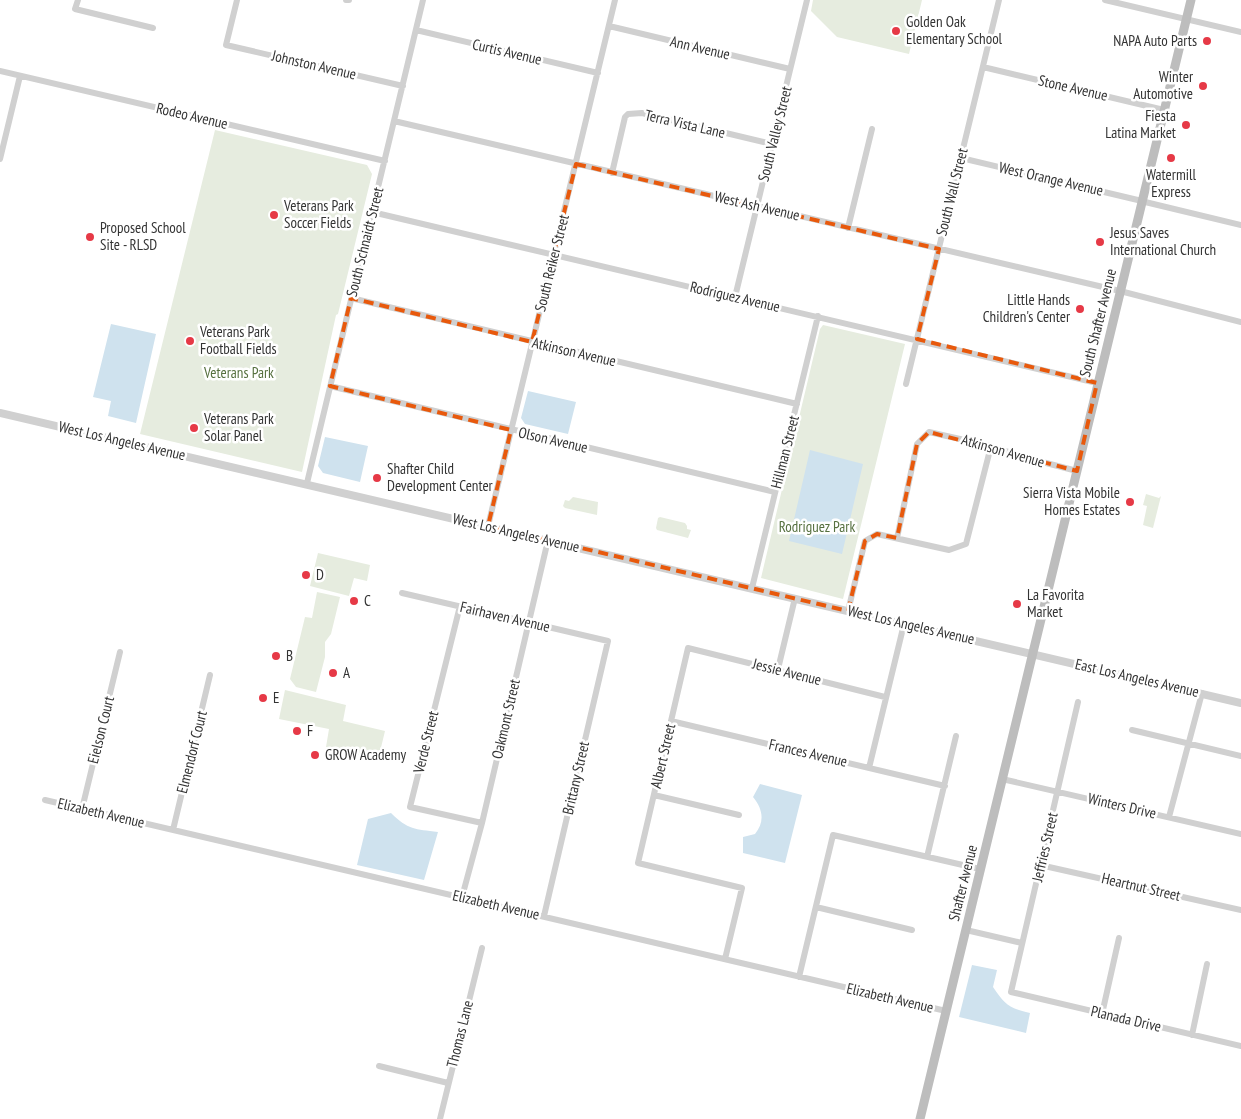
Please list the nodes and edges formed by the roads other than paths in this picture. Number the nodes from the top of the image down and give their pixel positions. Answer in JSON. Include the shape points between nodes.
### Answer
{"nodes":[{"id":1,"x":78,"y":0,"type":"edge"},
{"id":2,"x":237,"y":0,"type":"edge"},
{"id":3,"x":423,"y":0,"type":"edge"},
{"id":4,"x":615,"y":0,"type":"edge"},
{"id":5,"x":807,"y":0,"type":"edge"},
{"id":6,"x":999,"y":0,"type":"edge"},
{"id":7,"x":1105,"y":0,"type":"edge"},
{"id":8,"x":1191,"y":0,"type":"edge"},
{"id":9,"x":1186,"y":19,"type":"junction"},
{"id":10,"x":609,"y":26,"type":"junction"},
{"id":11,"x":153,"y":28,"type":"dead end"},
{"id":12,"x":416,"y":30,"type":"junction"},
{"id":13,"x":1241,"y":32,"type":"edge"},
{"id":14,"x":982,"y":67,"type":"junction"},
{"id":15,"x":790,"y":69,"type":"junction"},
{"id":16,"x":0,"y":71,"type":"edge"},
{"id":17,"x":598,"y":73,"type":"junction"},
{"id":18,"x":20,"y":76,"type":"junction"},
{"id":19,"x":403,"y":86,"type":"junction"},
{"id":20,"x":1164,"y":110,"type":"junction"},
{"id":21,"x":394,"y":121,"type":"junction"},
{"id":22,"x":872,"y":129,"type":"dead end"},
{"id":23,"x":772,"y":144,"type":"junction"},
{"id":24,"x":960,"y":158,"type":"junction"},
{"id":25,"x":0,"y":160,"type":"edge"},
{"id":26,"x":384,"y":161,"type":"junction"},
{"id":27,"x":576,"y":164,"type":"junction"},
{"id":28,"x":612,"y":173,"type":"junction"},
{"id":29,"x":1142,"y":201,"type":"junction"},
{"id":30,"x":757,"y":206,"type":"junction"},
{"id":31,"x":372,"y":212,"type":"junction"},
{"id":32,"x":1241,"y":216,"type":"edge"},
{"id":33,"x":1240,"y":225,"type":"edge"},
{"id":34,"x":848,"y":228,"type":"junction"},
{"id":35,"x":939,"y":249,"type":"junction"},
{"id":36,"x":554,"y":254,"type":"junction"},
{"id":37,"x":1120,"y":291,"type":"junction"},
{"id":38,"x":735,"y":297,"type":"junction"},
{"id":39,"x":351,"y":298,"type":"junction"},
{"id":40,"x":818,"y":316,"type":"junction"},
{"id":41,"x":1241,"y":322,"type":"edge"},
{"id":42,"x":917,"y":339,"type":"junction"},
{"id":43,"x":532,"y":342,"type":"junction"},
{"id":44,"x":1098,"y":383,"type":"junction"},
{"id":45,"x":906,"y":384,"type":"dead end"},
{"id":46,"x":330,"y":386,"type":"junction"},
{"id":47,"x":796,"y":404,"type":"junction"},
{"id":48,"x":0,"y":413,"type":"edge"},
{"id":49,"x":511,"y":430,"type":"junction"},
{"id":50,"x":991,"y":446,"type":"junction"},
{"id":51,"x":1077,"y":471,"type":"junction"},
{"id":52,"x":307,"y":484,"type":"junction"},
{"id":53,"x":775,"y":492,"type":"junction"},
{"id":54,"x":488,"y":526,"type":"junction"},
{"id":55,"x":897,"y":538,"type":"junction"},
{"id":56,"x":548,"y":540,"type":"junction"},
{"id":57,"x":752,"y":588,"type":"junction"},
{"id":58,"x":402,"y":593,"type":"dead end"},
{"id":59,"x":795,"y":598,"type":"junction"},
{"id":60,"x":460,"y":606,"type":"junction"},
{"id":61,"x":848,"y":610,"type":"junction"},
{"id":62,"x":529,"y":622,"type":"junction"},
{"id":63,"x":904,"y":624,"type":"junction"},
{"id":64,"x":608,"y":641,"type":"joint"},
{"id":65,"x":688,"y":648,"type":"joint"},
{"id":66,"x":120,"y":652,"type":"dead end"},
{"id":67,"x":1032,"y":654,"type":"junction"},
{"id":68,"x":778,"y":670,"type":"junction"},
{"id":69,"x":210,"y":675,"type":"dead end"},
{"id":70,"x":1202,"y":693,"type":"junction"},
{"id":71,"x":885,"y":697,"type":"junction"},
{"id":72,"x":1078,"y":702,"type":"dead end"},
{"id":73,"x":1241,"y":703,"type":"edge"},
{"id":74,"x":671,"y":720,"type":"junction"},
{"id":75,"x":1132,"y":730,"type":"dead end"},
{"id":76,"x":956,"y":736,"type":"dead end"},
{"id":77,"x":1188,"y":743,"type":"junction"},
{"id":78,"x":1241,"y":756,"type":"edge"},
{"id":79,"x":869,"y":768,"type":"junction"},
{"id":80,"x":1002,"y":778,"type":"junction"},
{"id":81,"x":945,"y":786,"type":"junction"},
{"id":82,"x":1058,"y":791,"type":"junction"},
{"id":83,"x":654,"y":795,"type":"junction"},
{"id":84,"x":45,"y":800,"type":"dead end"},
{"id":85,"x":82,"y":809,"type":"junction"},
{"id":86,"x":739,"y":815,"type":"dead end"},
{"id":87,"x":1169,"y":817,"type":"junction"},
{"id":88,"x":482,"y":823,"type":"junction"},
{"id":89,"x":173,"y":830,"type":"junction"},
{"id":90,"x":1241,"y":834,"type":"edge"},
{"id":91,"x":927,"y":857,"type":"junction"},
{"id":92,"x":1040,"y":865,"type":"junction"},
{"id":93,"x":980,"y":869,"type":"junction"},
{"id":94,"x":462,"y":897,"type":"junction"},
{"id":95,"x":816,"y":907,"type":"junction"},
{"id":96,"x":1241,"y":910,"type":"edge"},
{"id":97,"x":544,"y":916,"type":"junction"},
{"id":98,"x":912,"y":930,"type":"dead end"},
{"id":99,"x":966,"y":930,"type":"junction"},
{"id":100,"x":1119,"y":938,"type":"dead end"},
{"id":101,"x":1022,"y":943,"type":"junction"},
{"id":102,"x":482,"y":948,"type":"dead end"},
{"id":103,"x":725,"y":958,"type":"junction"},
{"id":104,"x":1207,"y":964,"type":"dead end"},
{"id":105,"x":799,"y":977,"type":"junction"},
{"id":106,"x":1011,"y":992,"type":"joint"},
{"id":107,"x":946,"y":1011,"type":"junction"},
{"id":108,"x":1102,"y":1014,"type":"junction"},
{"id":109,"x":1192,"y":1035,"type":"junction"},
{"id":110,"x":1241,"y":1046,"type":"edge"},
{"id":111,"x":379,"y":1066,"type":"dead end"},
{"id":112,"x":448,"y":1083,"type":"junction"},
{"id":113,"x":440,"y":1119,"type":"edge"},
{"id":114,"x":920,"y":1119,"type":"edge"}],
"edges":[{"from":1,"to":11,"type":"street","via":[[75,9]]},
{"from":2,"to":19,"type":"street","name":"Johnston Avenue","via":[[226,45]]},
{"from":3,"to":12,"type":"street","name":"South Schnaidt Street"},
{"from":4,"to":10,"type":"street","name":"South Reiker Street"},
{"from":5,"to":15,"type":"street","name":"South Valley Street"},
{"from":6,"to":14,"type":"street","name":"South Wall Street"},
{"from":7,"to":9,"type":"street"},
{"from":8,"to":9,"type":"main road","name":"South Shafter Avenue"},
{"from":9,"to":13,"type":"street"},
{"from":9,"to":20,"type":"main road","name":"South Shafter Avenue"},
{"from":10,"to":15,"type":"street","name":"Ann Avenue"},
{"from":10,"to":17,"type":"street","name":"South Reiker Street"},
{"from":12,"to":17,"type":"street","name":"Curtis Avenue"},
{"from":12,"to":19,"type":"street","name":"South Schnaidt Street"},
{"from":14,"to":20,"type":"street","name":"Stone Avenue"},
{"from":14,"to":24,"type":"street","name":"South Wall Street"},
{"from":15,"to":23,"type":"street","name":"South Valley Street"},
{"from":16,"to":18,"type":"street","name":"Rodeo Avenue"},
{"from":17,"to":27,"type":"street","name":"South Reiker Street"},
{"from":18,"to":25,"type":"street"},
{"from":18,"to":26,"type":"street","name":"Rodeo Avenue"},
{"from":19,"to":21,"type":"street","name":"South Schnaidt Street"},
{"from":20,"to":29,"type":"main road","name":"South Shafter Avenue"},
{"from":21,"to":26,"type":"street","name":"South Schnaidt Street"},
{"from":21,"to":27,"type":"street","name":"West Ash Avenue"},
{"from":22,"to":34,"type":"street"},
{"from":23,"to":28,"type":"street","name":"Terra Vista Lane","via":[[642,112],[628,114]]},
{"from":23,"to":30,"type":"street","name":"South Valley Street"},
{"from":24,"to":29,"type":"street","name":"West Orange Avenue"},
{"from":24,"to":35,"type":"street","name":"South Wall Street"},
{"from":26,"to":31,"type":"street","name":"South Schnaidt Street"},
{"from":27,"to":28,"type":"street","name":"West Ash Avenue"},
{"from":27,"to":36,"type":"street","name":"South Reiker Street"},
{"from":28,"to":30,"type":"street","name":"West Ash Avenue"},
{"from":29,"to":33,"type":"street","name":"West Orange Avenue"},
{"from":29,"to":37,"type":"main road","name":"South Shafter Avenue"},
{"from":30,"to":34,"type":"street","name":"West Ash Avenue"},
{"from":30,"to":38,"type":"street","name":"South Valley Street"},
{"from":31,"to":36,"type":"street","name":"Rodriguez Avenue"},
{"from":31,"to":39,"type":"street","name":"South Schnaidt Street"},
{"from":32,"to":33,"type":"street"},
{"from":34,"to":35,"type":"street","name":"West Ash Avenue"},
{"from":35,"to":37,"type":"street","name":"West Ash Avenue"},
{"from":35,"to":42,"type":"street","name":"South Wall Street"},
{"from":36,"to":38,"type":"street","name":"Rodriguez Avenue"},
{"from":36,"to":43,"type":"street","name":"South Reiker Street"},
{"from":37,"to":41,"type":"street","name":"West Ash Avenue"},
{"from":37,"to":44,"type":"main road","name":"South Shafter Avenue"},
{"from":38,"to":40,"type":"street","name":"Rodriguez Avenue"},
{"from":39,"to":43,"type":"street","name":"Atkinson Avenue"},
{"from":39,"to":46,"type":"street","name":"South Schnaidt Street"},
{"from":40,"to":42,"type":"street","name":"Rodriguez Avenue"},
{"from":40,"to":47,"type":"street","name":"Hillman Street"},
{"from":42,"to":44,"type":"street","name":"Rodriguez Avenue"},
{"from":42,"to":45,"type":"street","name":"South Wall Street"},
{"from":43,"to":47,"type":"street","name":"Atkinson Avenue"},
{"from":43,"to":49,"type":"street","name":"South Reiker Street"},
{"from":44,"to":51,"type":"main road","name":"South Shafter Avenue"},
{"from":46,"to":49,"type":"street","name":"Olson Avenue"},
{"from":46,"to":52,"type":"street","name":"South Schnaidt Street"},
{"from":47,"to":53,"type":"street","name":"Hillman Street"},
{"from":48,"to":52,"type":"street","name":"West Los Angeles Avenue"},
{"from":49,"to":53,"type":"street","name":"Olson Avenue"},
{"from":49,"to":54,"type":"street","name":"South Reiker Street"},
{"from":50,"to":51,"type":"street","name":"Atkinson Avenue"},
{"from":50,"to":55,"type":"street","via":[[966,544],[949,550]]},
{"from":50,"to":55,"type":"street","name":"Atkinson Avenue","via":[[930,432],[917,444]]},
{"from":51,"to":67,"type":"main road","name":"South Shafter Avenue"},
{"from":52,"to":54,"type":"street","name":"West Los Angeles Avenue"},
{"from":53,"to":57,"type":"street","name":"Hillman Street"},
{"from":54,"to":56,"type":"street","name":"West Los Angeles Avenue"},
{"from":55,"to":61,"type":"street","via":[[877,534],[865,541]]},
{"from":56,"to":57,"type":"street","name":"West Los Angeles Avenue"},
{"from":56,"to":62,"type":"street","name":"Oakmont Street"},
{"from":57,"to":59,"type":"street","name":"West Los Angeles Avenue"},
{"from":58,"to":60,"type":"street","name":"Fairhaven Avenue"},
{"from":59,"to":61,"type":"street","name":"West Los Angeles Avenue"},
{"from":59,"to":68,"type":"street"},
{"from":60,"to":62,"type":"street","name":"Fairhaven Avenue"},
{"from":60,"to":88,"type":"street","name":"Verde Street","via":[[410,806]]},
{"from":61,"to":63,"type":"street","name":"West Los Angeles Avenue"},
{"from":62,"to":64,"type":"street","name":"Fairhaven Avenue"},
{"from":62,"to":88,"type":"street","name":"Oakmont Street"},
{"from":63,"to":67,"type":"street","name":"West Los Angeles Avenue"},
{"from":63,"to":71,"type":"street"},
{"from":64,"to":97,"type":"street","name":"Brittany Street"},
{"from":65,"to":68,"type":"street","name":"Jessie Avenue"},
{"from":65,"to":74,"type":"street","name":"Albert Street"},
{"from":66,"to":85,"type":"street","name":"Eielson Court"},
{"from":67,"to":70,"type":"street","name":"East Los Angeles Avenue"},
{"from":67,"to":80,"type":"main road","name":"Shafter Avenue"},
{"from":68,"to":71,"type":"street","name":"Jessie Avenue"},
{"from":69,"to":89,"type":"street","name":"Elmendorf Court"},
{"from":70,"to":73,"type":"street","name":"East Los Angeles Avenue"},
{"from":70,"to":77,"type":"street"},
{"from":71,"to":79,"type":"street"},
{"from":72,"to":82,"type":"street","name":"Jeffries Street"},
{"from":74,"to":79,"type":"street","name":"Frances Avenue"},
{"from":74,"to":83,"type":"street","name":"Albert Street"},
{"from":75,"to":77,"type":"street"},
{"from":76,"to":81,"type":"street"},
{"from":77,"to":78,"type":"street"},
{"from":77,"to":87,"type":"street"},
{"from":79,"to":81,"type":"street","name":"Frances Avenue"},
{"from":80,"to":82,"type":"street","name":"Winters Drive"},
{"from":80,"to":93,"type":"main road","name":"Shafter Avenue"},
{"from":81,"to":91,"type":"street"},
{"from":82,"to":87,"type":"street","name":"Winters Drive"},
{"from":82,"to":92,"type":"street","name":"Jeffries Street"},
{"from":83,"to":86,"type":"street"},
{"from":83,"to":103,"type":"street","name":"Albert Street","via":[[638,864],[742,888]]},
{"from":84,"to":85,"type":"street","name":"Elizabeth Avenue"},
{"from":85,"to":89,"type":"street","name":"Elizabeth Avenue"},
{"from":87,"to":90,"type":"street","name":"Winters Drive"},
{"from":88,"to":94,"type":"street","name":"Oakmont Street"},
{"from":89,"to":94,"type":"street","name":"Elizabeth Avenue"},
{"from":91,"to":93,"type":"street"},
{"from":91,"to":95,"type":"street","via":[[833,835]]},
{"from":92,"to":96,"type":"street","name":"Heartnut Street"},
{"from":92,"to":101,"type":"street","name":"Jeffries Street"},
{"from":93,"to":99,"type":"main road","name":"Shafter Avenue"},
{"from":94,"to":97,"type":"street","name":"Elizabeth Avenue"},
{"from":95,"to":98,"type":"street"},
{"from":95,"to":105,"type":"street"},
{"from":97,"to":103,"type":"street","name":"Elizabeth Avenue"},
{"from":99,"to":101,"type":"street"},
{"from":99,"to":107,"type":"main road","name":"Shafter Avenue"},
{"from":100,"to":108,"type":"street"},
{"from":101,"to":106,"type":"street","name":"Jeffries Street"},
{"from":102,"to":112,"type":"street","name":"Thomas Lane"},
{"from":103,"to":105,"type":"street","name":"Elizabeth Avenue"},
{"from":104,"to":109,"type":"street"},
{"from":105,"to":107,"type":"street","name":"Elizabeth Avenue"},
{"from":106,"to":108,"type":"street","name":"Planada Drive"},
{"from":107,"to":114,"type":"main road","name":"Shafter Avenue"},
{"from":108,"to":109,"type":"street","name":"Planada Drive"},
{"from":109,"to":110,"type":"street","name":"Planada Drive"},
{"from":111,"to":112,"type":"street"},
{"from":112,"to":113,"type":"street","name":"Thomas Lane"}]}
